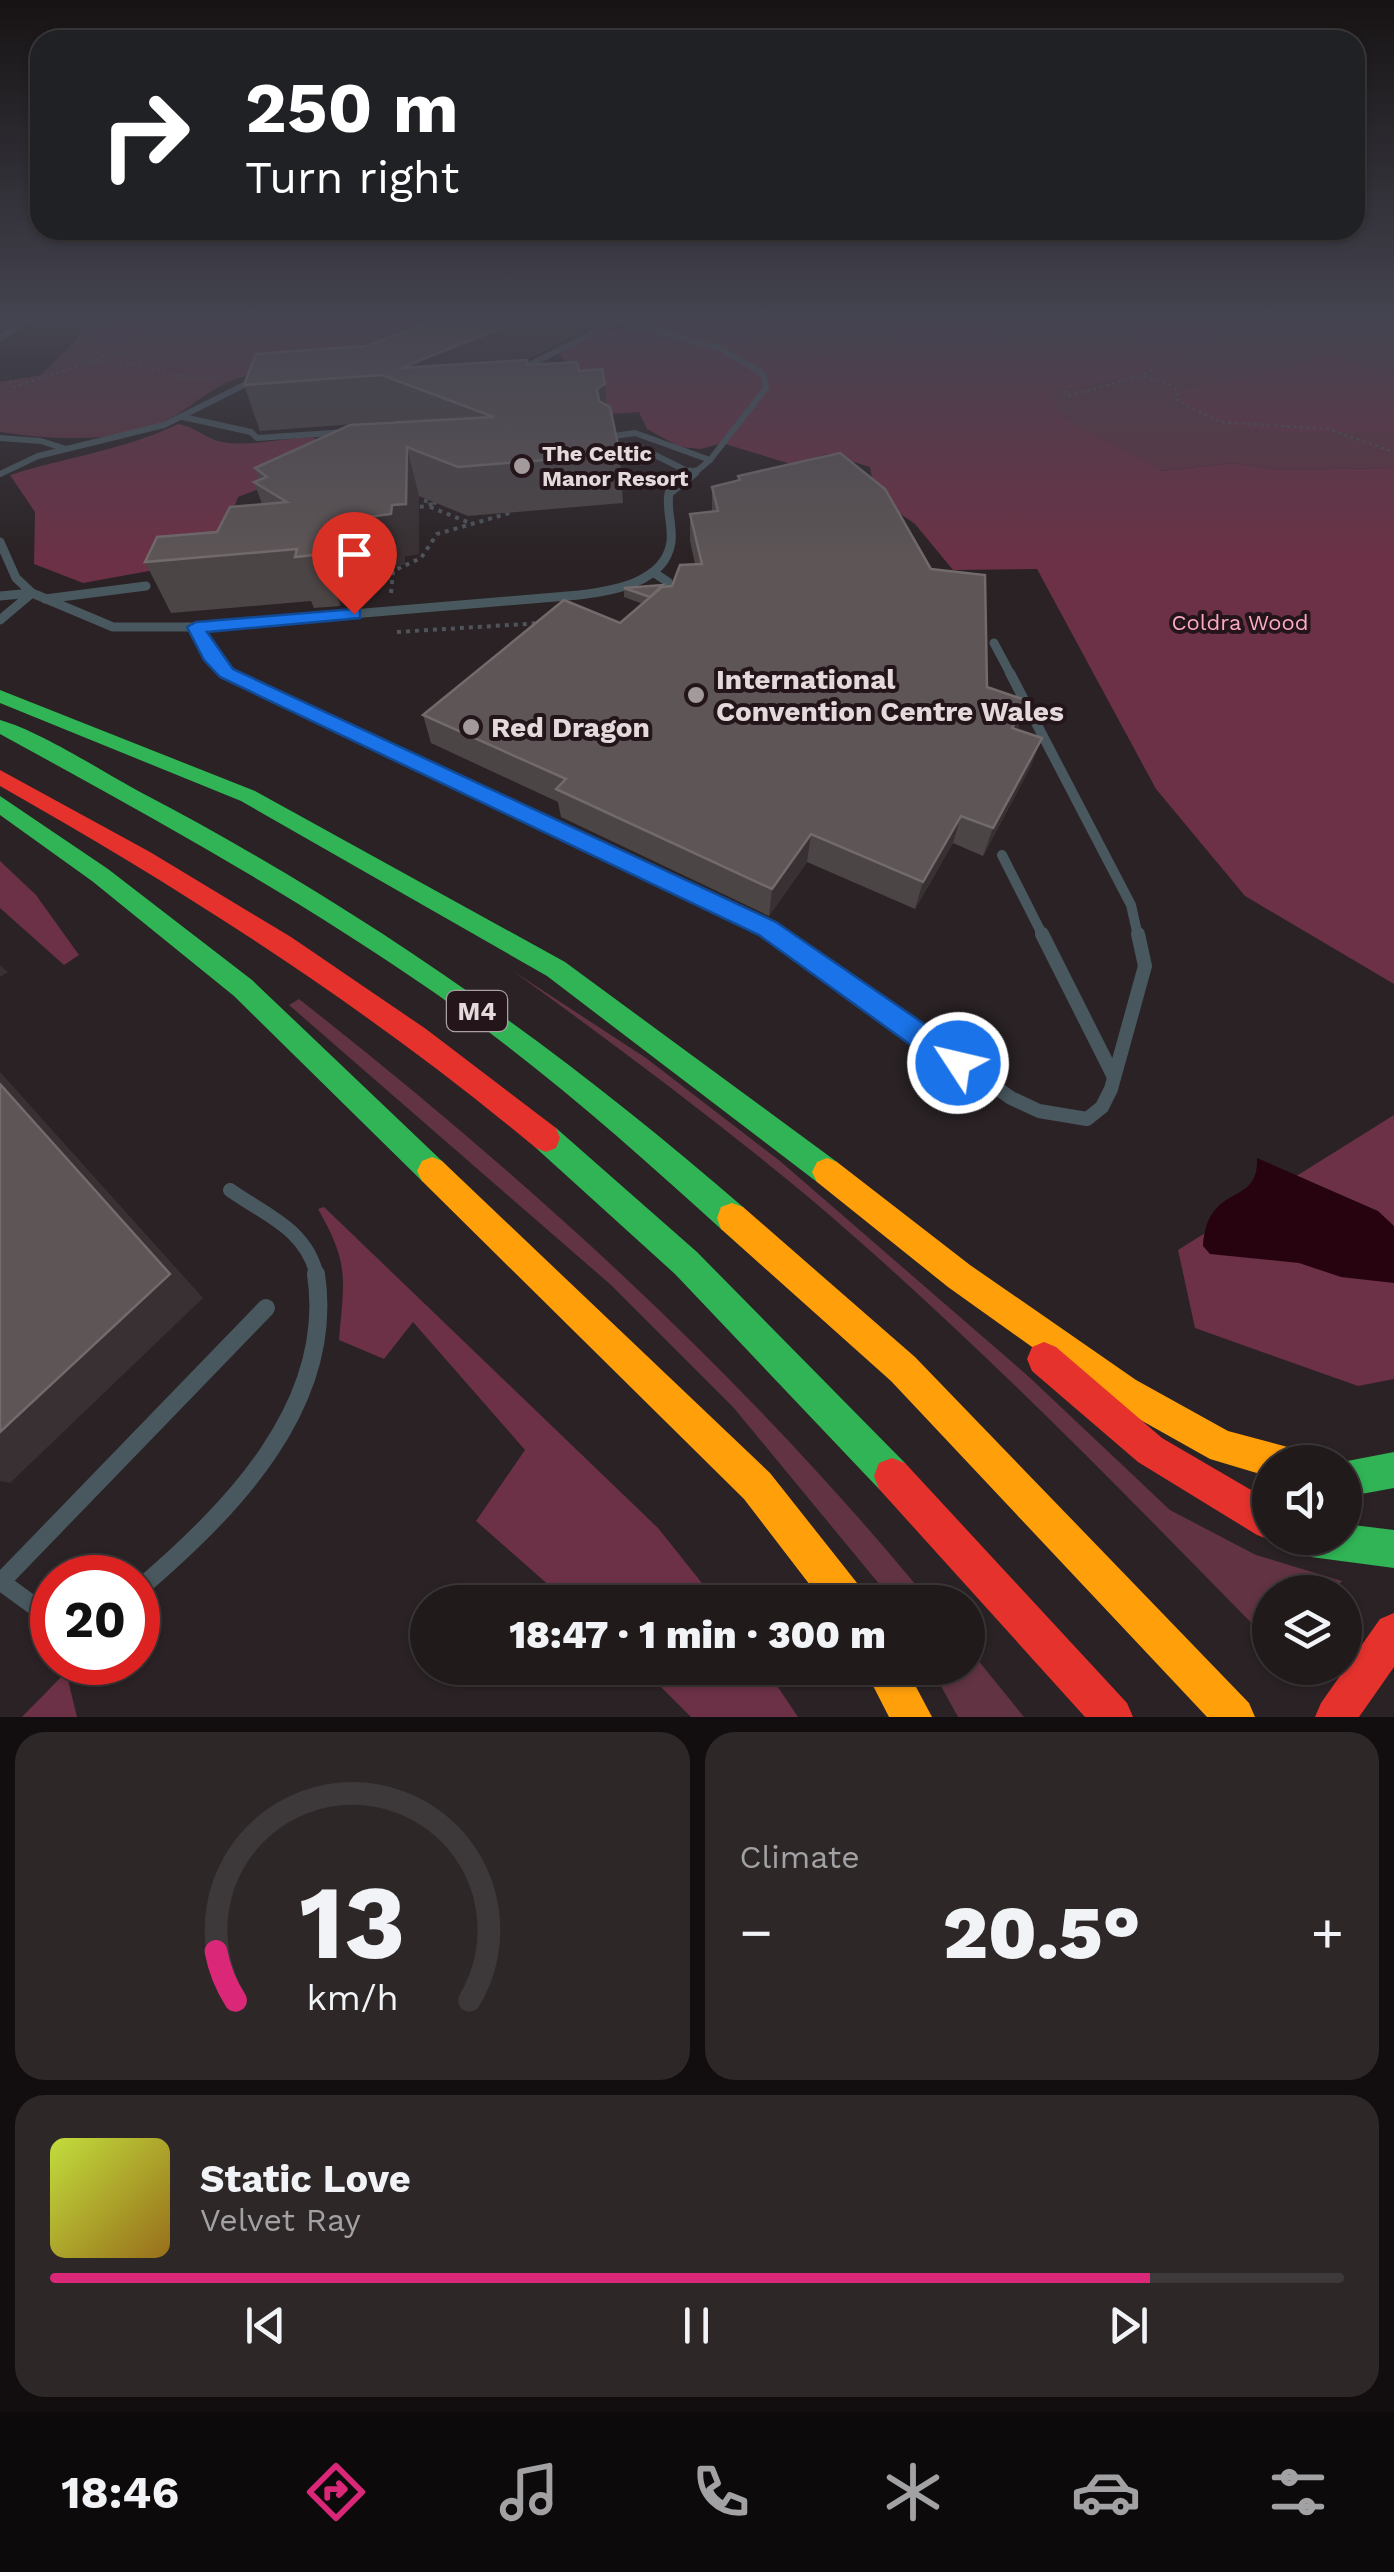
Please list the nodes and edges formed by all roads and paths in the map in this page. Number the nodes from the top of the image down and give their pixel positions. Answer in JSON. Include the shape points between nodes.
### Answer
{"nodes":[{"id":1,"x":207,"y":399,"type":"edge"},
{"id":2,"x":757,"y":399,"type":"edge"},
{"id":3,"x":1177,"y":399,"type":"edge"},
{"id":4,"x":183,"y":416,"type":"junction"},
{"id":5,"x":626,"y":418,"type":"dead end"},
{"id":6,"x":356,"y":432,"type":"edge"},
{"id":7,"x":635,"y":433,"type":"junction"},
{"id":8,"x":607,"y":437,"type":"edge"},
{"id":9,"x":0,"y":438,"type":"edge"},
{"id":10,"x":609,"y":447,"type":"edge"},
{"id":11,"x":66,"y":449,"type":"junction"},
{"id":12,"x":1394,"y":452,"type":"edge"},
{"id":13,"x":710,"y":460,"type":"junction"},
{"id":14,"x":0,"y":474,"type":"edge"},
{"id":15,"x":692,"y":474,"type":"junction"},
{"id":16,"x":403,"y":498,"type":"edge"},
{"id":17,"x":428,"y":506,"type":"junction"},
{"id":18,"x":414,"y":508,"type":"dead end"},
{"id":19,"x":512,"y":512,"type":"dead end"},
{"id":20,"x":470,"y":522,"type":"junction"},
{"id":21,"x":0,"y":542,"type":"edge"},
{"id":22,"x":653,"y":572,"type":"junction"},
{"id":23,"x":32,"y":593,"type":"junction"},
{"id":24,"x":0,"y":596,"type":"edge"},
{"id":25,"x":50,"y":601,"type":"junction"},
{"id":26,"x":668,"y":608,"type":"edge"},
{"id":27,"x":390,"y":611,"type":"junction"},
{"id":28,"x":2,"y":618,"type":"edge"},
{"id":29,"x":196,"y":627,"type":"junction"},
{"id":30,"x":994,"y":643,"type":"dead end"},
{"id":31,"x":0,"y":696,"type":"edge"},
{"id":32,"x":0,"y":726,"type":"edge"},
{"id":33,"x":0,"y":777,"type":"edge"},
{"id":34,"x":0,"y":804,"type":"edge"},
{"id":35,"x":0,"y":826,"type":"edge"},
{"id":36,"x":1002,"y":856,"type":"dead end"},
{"id":37,"x":170,"y":962,"type":"dead end"},
{"id":38,"x":257,"y":1036,"type":"dead end"},
{"id":39,"x":1114,"y":1077,"type":"junction"},
{"id":40,"x":410,"y":1148,"type":"junction"},
{"id":41,"x":230,"y":1190,"type":"dead end"},
{"id":42,"x":959,"y":1276,"type":"junction"},
{"id":43,"x":266,"y":1308,"type":"dead end"},
{"id":44,"x":1252,"y":1454,"type":"edge"},
{"id":45,"x":1394,"y":1470,"type":"edge"},
{"id":46,"x":1362,"y":1476,"type":"edge"},
{"id":47,"x":1252,"y":1513,"type":"edge"},
{"id":48,"x":1362,"y":1544,"type":"edge"},
{"id":49,"x":1394,"y":1548,"type":"edge"},
{"id":50,"x":160,"y":1571,"type":"edge"},
{"id":51,"x":0,"y":1581,"type":"edge"},
{"id":52,"x":833,"y":1585,"type":"edge"},
{"id":53,"x":30,"y":1603,"type":"edge"},
{"id":54,"x":1394,"y":1633,"type":"edge"},
{"id":55,"x":894,"y":1685,"type":"edge"},
{"id":56,"x":912,"y":1717,"type":"edge"},
{"id":57,"x":1113,"y":1717,"type":"edge"},
{"id":58,"x":1235,"y":1717,"type":"edge"},
{"id":59,"x":1335,"y":1717,"type":"edge"}],
"edges":[{"from":1,"to":4,"type":"lane"},
{"from":2,"to":13,"type":"lane"},
{"from":3,"to":12,"type":"path","via":[[1196,416],[1239,428],[1350,433]]},
{"from":4,"to":6,"type":"lane","via":[[257,438]]},
{"from":4,"to":11,"type":"lane"},
{"from":5,"to":7,"type":"lane"},
{"from":7,"to":8,"type":"lane"},
{"from":7,"to":13,"type":"lane"},
{"from":9,"to":11,"type":"lane"},
{"from":10,"to":15,"type":"lane","via":[[641,448]]},
{"from":11,"to":14,"type":"lane"},
{"from":13,"to":15,"type":"lane"},
{"from":15,"to":22,"type":"lane","via":[[669,493],[671,544]]},
{"from":16,"to":17,"type":"path","via":[[437,504]]},
{"from":17,"to":18,"type":"path"},
{"from":17,"to":20,"type":"path"},
{"from":19,"to":20,"type":"path"},
{"from":20,"to":27,"type":"path","via":[[437,534],[421,558],[392,571]]},
{"from":21,"to":23,"type":"lane","via":[[16,578]]},
{"from":22,"to":26,"type":"lane","via":[[673,590]]},
{"from":22,"to":27,"type":"lane","via":[[599,593]]},
{"from":23,"to":24,"type":"lane"},
{"from":23,"to":25,"type":"lane"},
{"from":23,"to":28,"type":"lane"},
{"from":25,"to":25,"type":"lane","via":[[146,586],[123,594]]},
{"from":25,"to":29,"type":"lane","via":[[113,627]]},
{"from":27,"to":29,"type":"lane"},
{"from":29,"to":39,"type":"lane","via":[[213,660],[236,679],[768,928],[1038,1112],[1088,1119],[1102,1107]]},
{"from":30,"to":39,"type":"lane","via":[[1138,928],[1145,966]]},
{"from":31,"to":42,"type":"highway","via":[[248,796],[556,969],[733,1097]]},
{"from":32,"to":58,"type":"highway","number":"M4","via":[[200,833],[445,986],[629,1126],[903,1369]]},
{"from":33,"to":57,"type":"highway","number":"M4","via":[[238,914],[538,1130],[680,1257]]},
{"from":34,"to":40,"type":"highway","via":[[243,988]]},
{"from":35,"to":37,"type":"highway"},
{"from":36,"to":39,"type":"lane"},
{"from":38,"to":40,"type":"highway"},
{"from":40,"to":52,"type":"highway","via":[[757,1486]]},
{"from":41,"to":50,"type":"lane","via":[[307,1248],[320,1294],[312,1354],[287,1426],[266,1462]]},
{"from":42,"to":44,"type":"highway","via":[[1124,1392],[1222,1447]]},
{"from":42,"to":47,"type":"highway","via":[[1110,1424]]},
{"from":43,"to":51,"type":"lane"},
{"from":45,"to":46,"type":"highway"},
{"from":48,"to":49,"type":"highway"},
{"from":51,"to":53,"type":"lane"},
{"from":54,"to":59,"type":"highway"},
{"from":55,"to":56,"type":"highway"}]}
